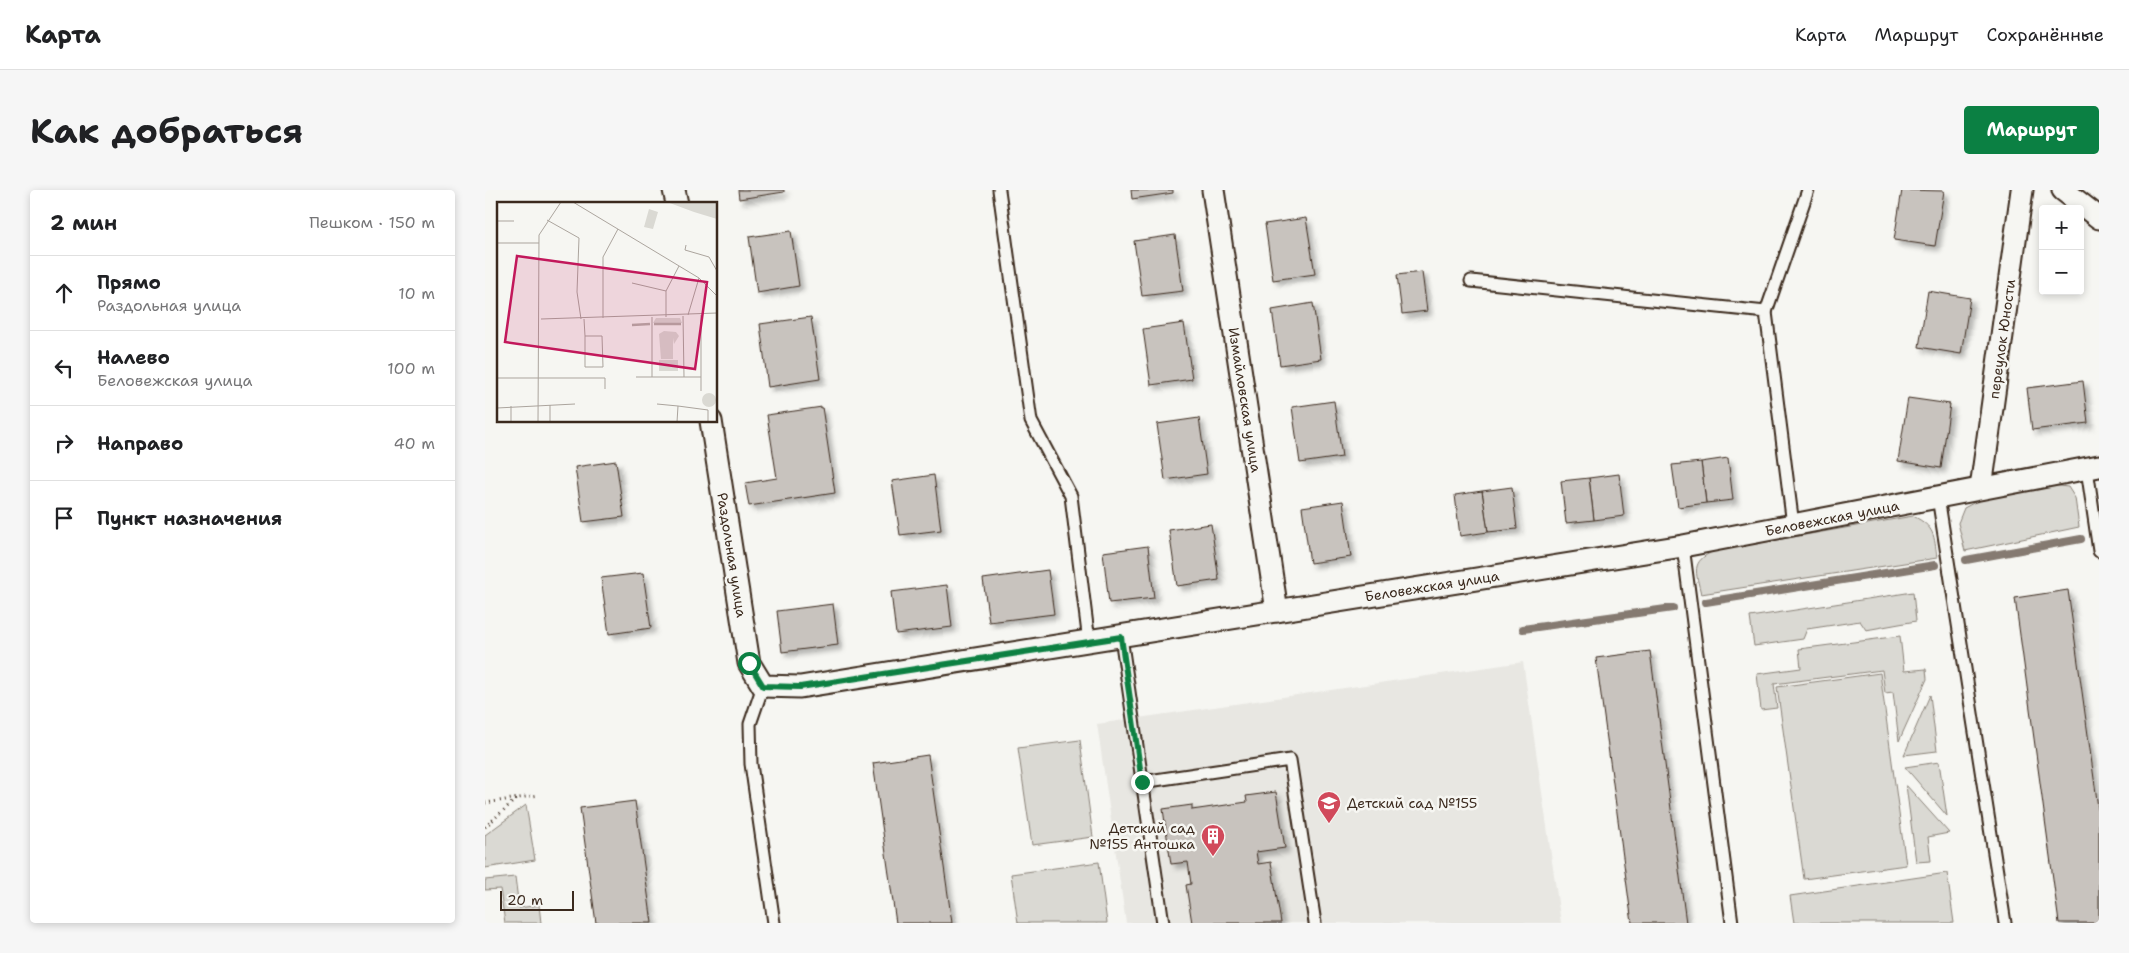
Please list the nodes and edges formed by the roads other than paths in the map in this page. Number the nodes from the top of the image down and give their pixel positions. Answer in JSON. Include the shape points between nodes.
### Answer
{"nodes":[{"id":1,"x":999,"y":190,"type":"edge"},
{"id":2,"x":1213,"y":190,"type":"edge"},
{"id":3,"x":1808,"y":190,"type":"edge"},
{"id":4,"x":2022,"y":190,"type":"edge"},
{"id":5,"x":2063,"y":190,"type":"edge"},
{"id":6,"x":2099,"y":218,"type":"edge"},
{"id":7,"x":1471,"y":281,"type":"dead end"},
{"id":8,"x":1766,"y":312,"type":"junction"},
{"id":9,"x":711,"y":422,"type":"edge"},
{"id":10,"x":2093,"y":467,"type":"edge"},
{"id":11,"x":1981,"y":488,"type":"junction"},
{"id":12,"x":1938,"y":497,"type":"junction"},
{"id":13,"x":1793,"y":525,"type":"junction"},
{"id":14,"x":1683,"y":546,"type":"junction"},
{"id":15,"x":2099,"y":551,"type":"edge"},
{"id":16,"x":1277,"y":611,"type":"junction"},
{"id":17,"x":1121,"y":637,"type":"junction"},
{"id":18,"x":1089,"y":642,"type":"junction"},
{"id":19,"x":763,"y":686,"type":"junction"},
{"id":20,"x":1142,"y":782,"type":"junction"},
{"id":21,"x":774,"y":923,"type":"edge"},
{"id":22,"x":1163,"y":923,"type":"edge"},
{"id":23,"x":1315,"y":923,"type":"edge"},
{"id":24,"x":1732,"y":923,"type":"edge"},
{"id":25,"x":2005,"y":923,"type":"edge"}],
"edges":[{"from":1,"to":18,"type":"lane","via":[[1031,421],[1071,496]]},
{"from":2,"to":16,"type":"street","name":"Измайловская улица"},
{"from":3,"to":8,"type":"lane"},
{"from":4,"to":11,"type":"street","name":"переулок Юности"},
{"from":5,"to":6,"type":"street"},
{"from":7,"to":8,"type":"lane"},
{"from":8,"to":13,"type":"lane"},
{"from":9,"to":19,"type":"street","name":"Раздольная улица","via":[[749,663]]},
{"from":10,"to":11,"type":"street","name":"Беловежская улица"},
{"from":10,"to":15,"type":"lane"},
{"from":11,"to":12,"type":"street","name":"Беловежская улица"},
{"from":12,"to":13,"type":"street","name":"Беловежская улица"},
{"from":12,"to":25,"type":"lane"},
{"from":13,"to":14,"type":"street","name":"Беловежская улица"},
{"from":14,"to":16,"type":"street","name":"Беловежская улица"},
{"from":14,"to":24,"type":"lane"},
{"from":16,"to":17,"type":"street","name":"Беловежская улица"},
{"from":17,"to":18,"type":"street","name":"Беловежская улица"},
{"from":17,"to":20,"type":"lane"},
{"from":18,"to":19,"type":"street","name":"Беловежская улица","via":[[800,687]]},
{"from":19,"to":21,"type":"lane","via":[[750,724],[751,764]]},
{"from":20,"to":22,"type":"lane"},
{"from":20,"to":23,"type":"lane","via":[[1290,760]]}]}
